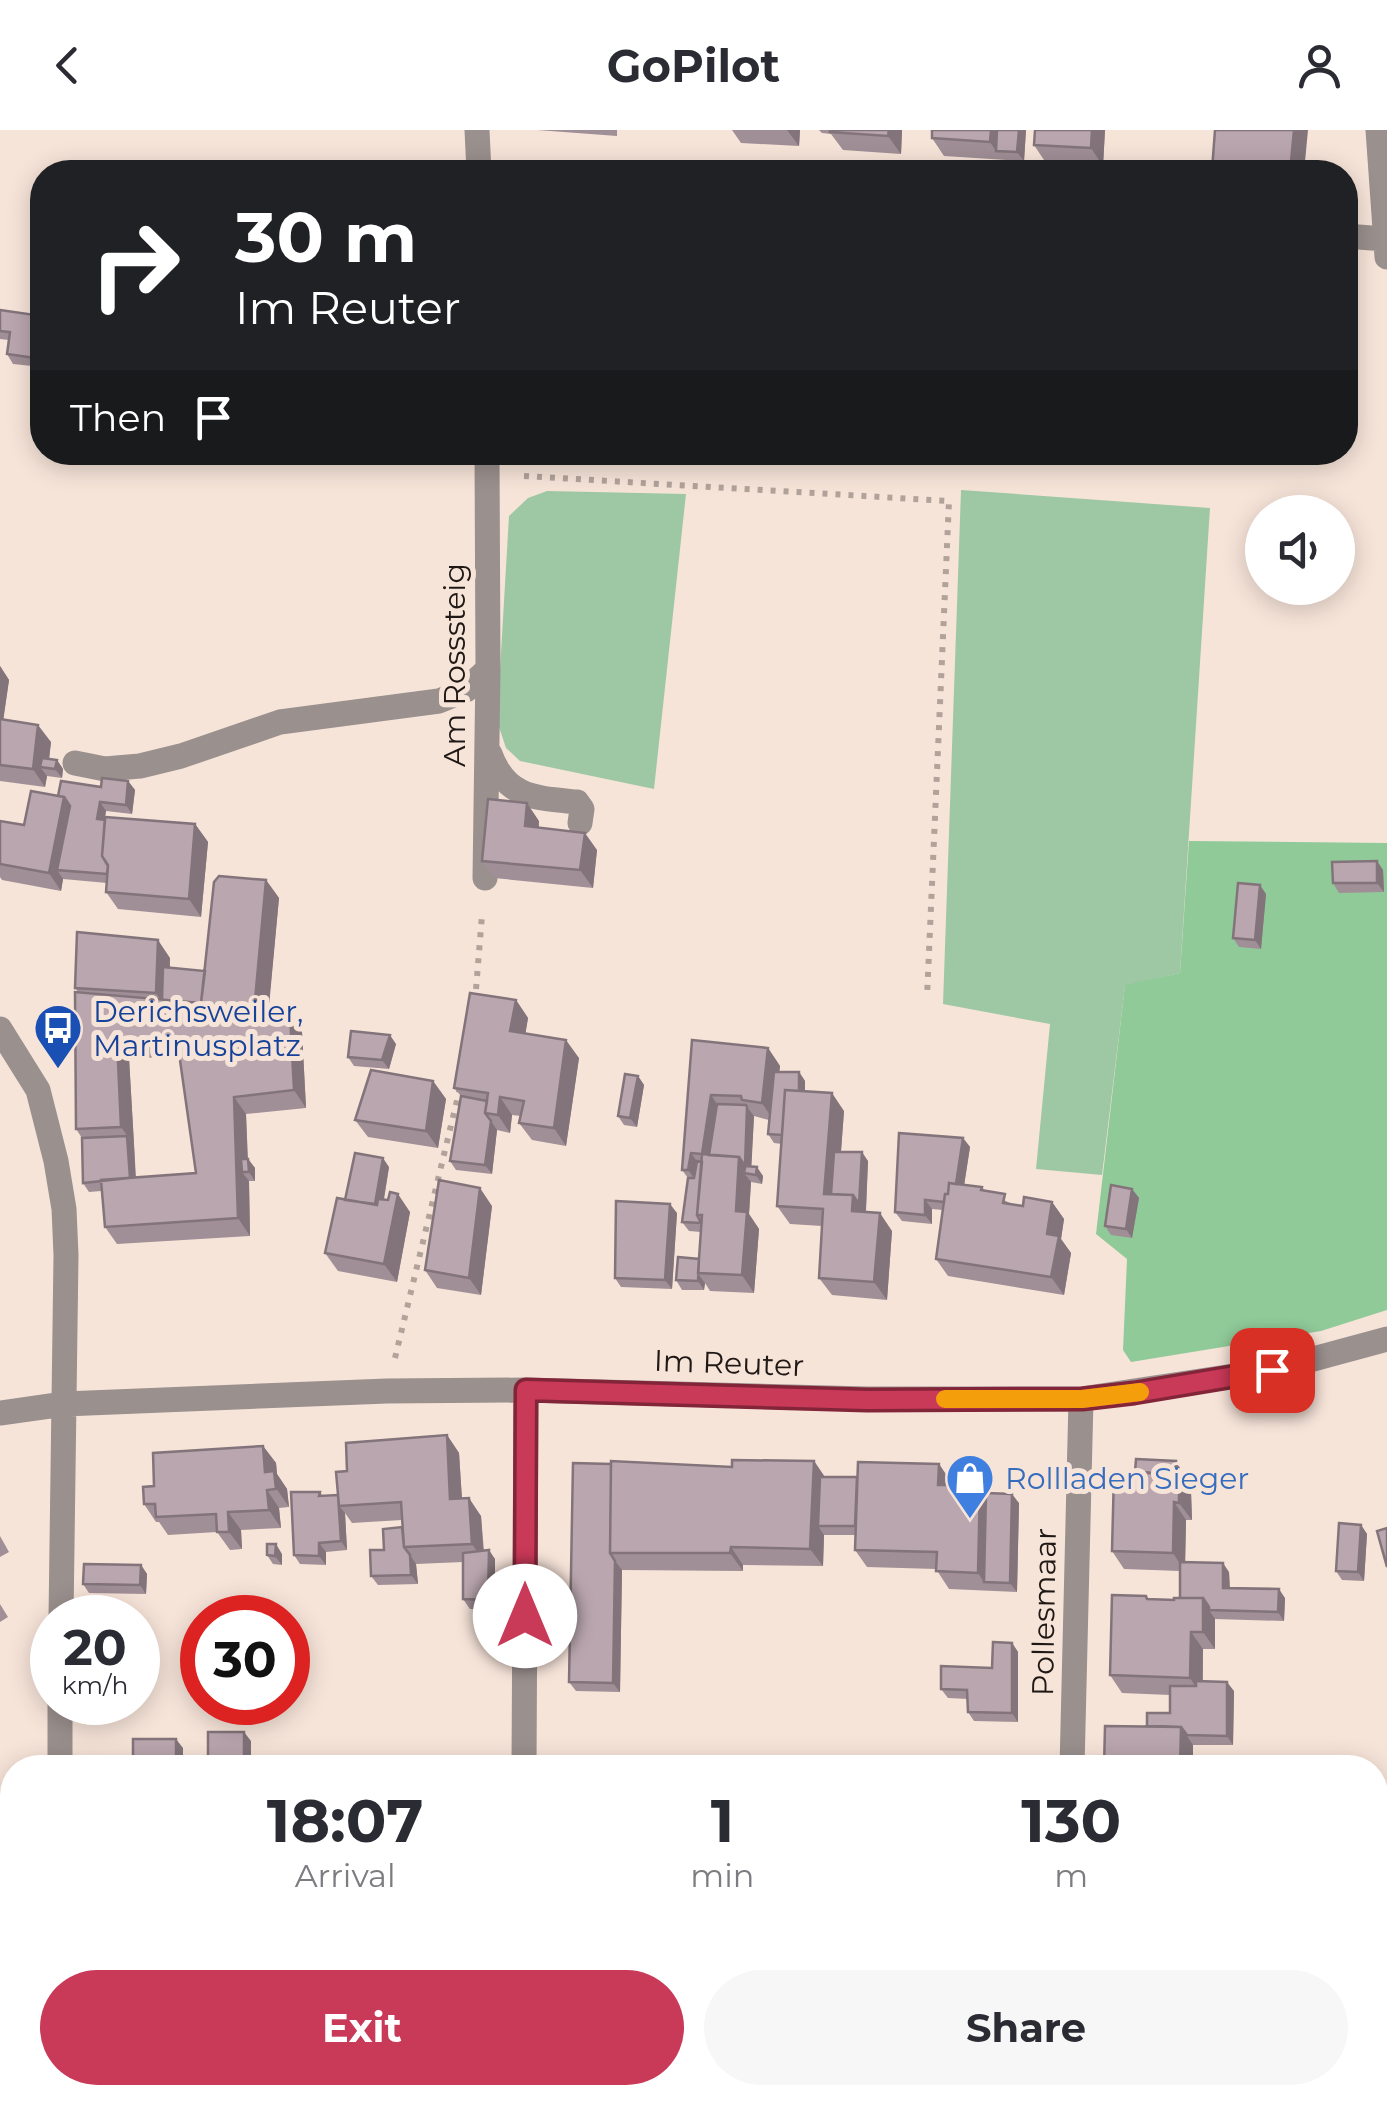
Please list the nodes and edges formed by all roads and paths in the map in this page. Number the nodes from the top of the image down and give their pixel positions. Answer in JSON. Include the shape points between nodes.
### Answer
{"nodes":[{"id":1,"x":477,"y":130,"type":"edge"},
{"id":2,"x":1378,"y":130,"type":"edge"},
{"id":3,"x":478,"y":160,"type":"edge"},
{"id":4,"x":1358,"y":240,"type":"edge"},
{"id":5,"x":1386,"y":248,"type":"edge"},
{"id":6,"x":487,"y":465,"type":"edge"},
{"id":7,"x":511,"y":465,"type":"edge"},
{"id":8,"x":488,"y":669,"type":"junction"},
{"id":9,"x":487,"y":745,"type":"junction"},
{"id":10,"x":75,"y":763,"type":"dead end"},
{"id":11,"x":580,"y":823,"type":"dead end"},
{"id":12,"x":484,"y":878,"type":"joint"},
{"id":13,"x":927,"y":998,"type":"dead end"},
{"id":14,"x":475,"y":1003,"type":"edge"},
{"id":15,"x":0,"y":1029,"type":"edge"},
{"id":16,"x":463,"y":1072,"type":"edge"},
{"id":17,"x":1387,"y":1339,"type":"edge"},
{"id":18,"x":526,"y":1390,"type":"junction"},
{"id":19,"x":386,"y":1391,"type":"junction"},
{"id":20,"x":1082,"y":1399,"type":"junction"},
{"id":21,"x":64,"y":1404,"type":"junction"},
{"id":22,"x":0,"y":1413,"type":"edge"},
{"id":23,"x":62,"y":1595,"type":"edge"},
{"id":24,"x":60,"y":1725,"type":"edge"},
{"id":25,"x":60,"y":1755,"type":"edge"},
{"id":26,"x":524,"y":1755,"type":"edge"},
{"id":27,"x":1072,"y":1755,"type":"edge"}],
"edges":[{"from":1,"to":3,"type":"street"},
{"from":2,"to":5,"type":"street"},
{"from":4,"to":5,"type":"street"},
{"from":6,"to":8,"type":"street","name":"Am Rosssteig"},
{"from":7,"to":13,"type":"path","via":[[949,501]]},
{"from":8,"to":9,"type":"street","name":"Am Rosssteig"},
{"from":8,"to":10,"type":"street","via":[[466,690],[438,702],[280,722],[140,766]]},
{"from":9,"to":11,"type":"street","via":[[508,786],[577,802]]},
{"from":9,"to":12,"type":"street","name":"Am Rosssteig"},
{"from":12,"to":14,"type":"path"},
{"from":15,"to":21,"type":"street","via":[[38,1090],[59,1177],[66,1255]]},
{"from":16,"to":19,"type":"path"},
{"from":17,"to":20,"type":"street","name":"Im Reuter","via":[[1272,1370]]},
{"from":18,"to":19,"type":"street","name":"Im Reuter"},
{"from":18,"to":20,"type":"street","name":"Im Reuter"},
{"from":18,"to":26,"type":"street"},
{"from":19,"to":21,"type":"street","name":"Im Reuter"},
{"from":20,"to":27,"type":"street","name":"Pollesmaar"},
{"from":21,"to":22,"type":"street","name":"Im Reuter"},
{"from":21,"to":23,"type":"street"},
{"from":24,"to":25,"type":"street"}]}
